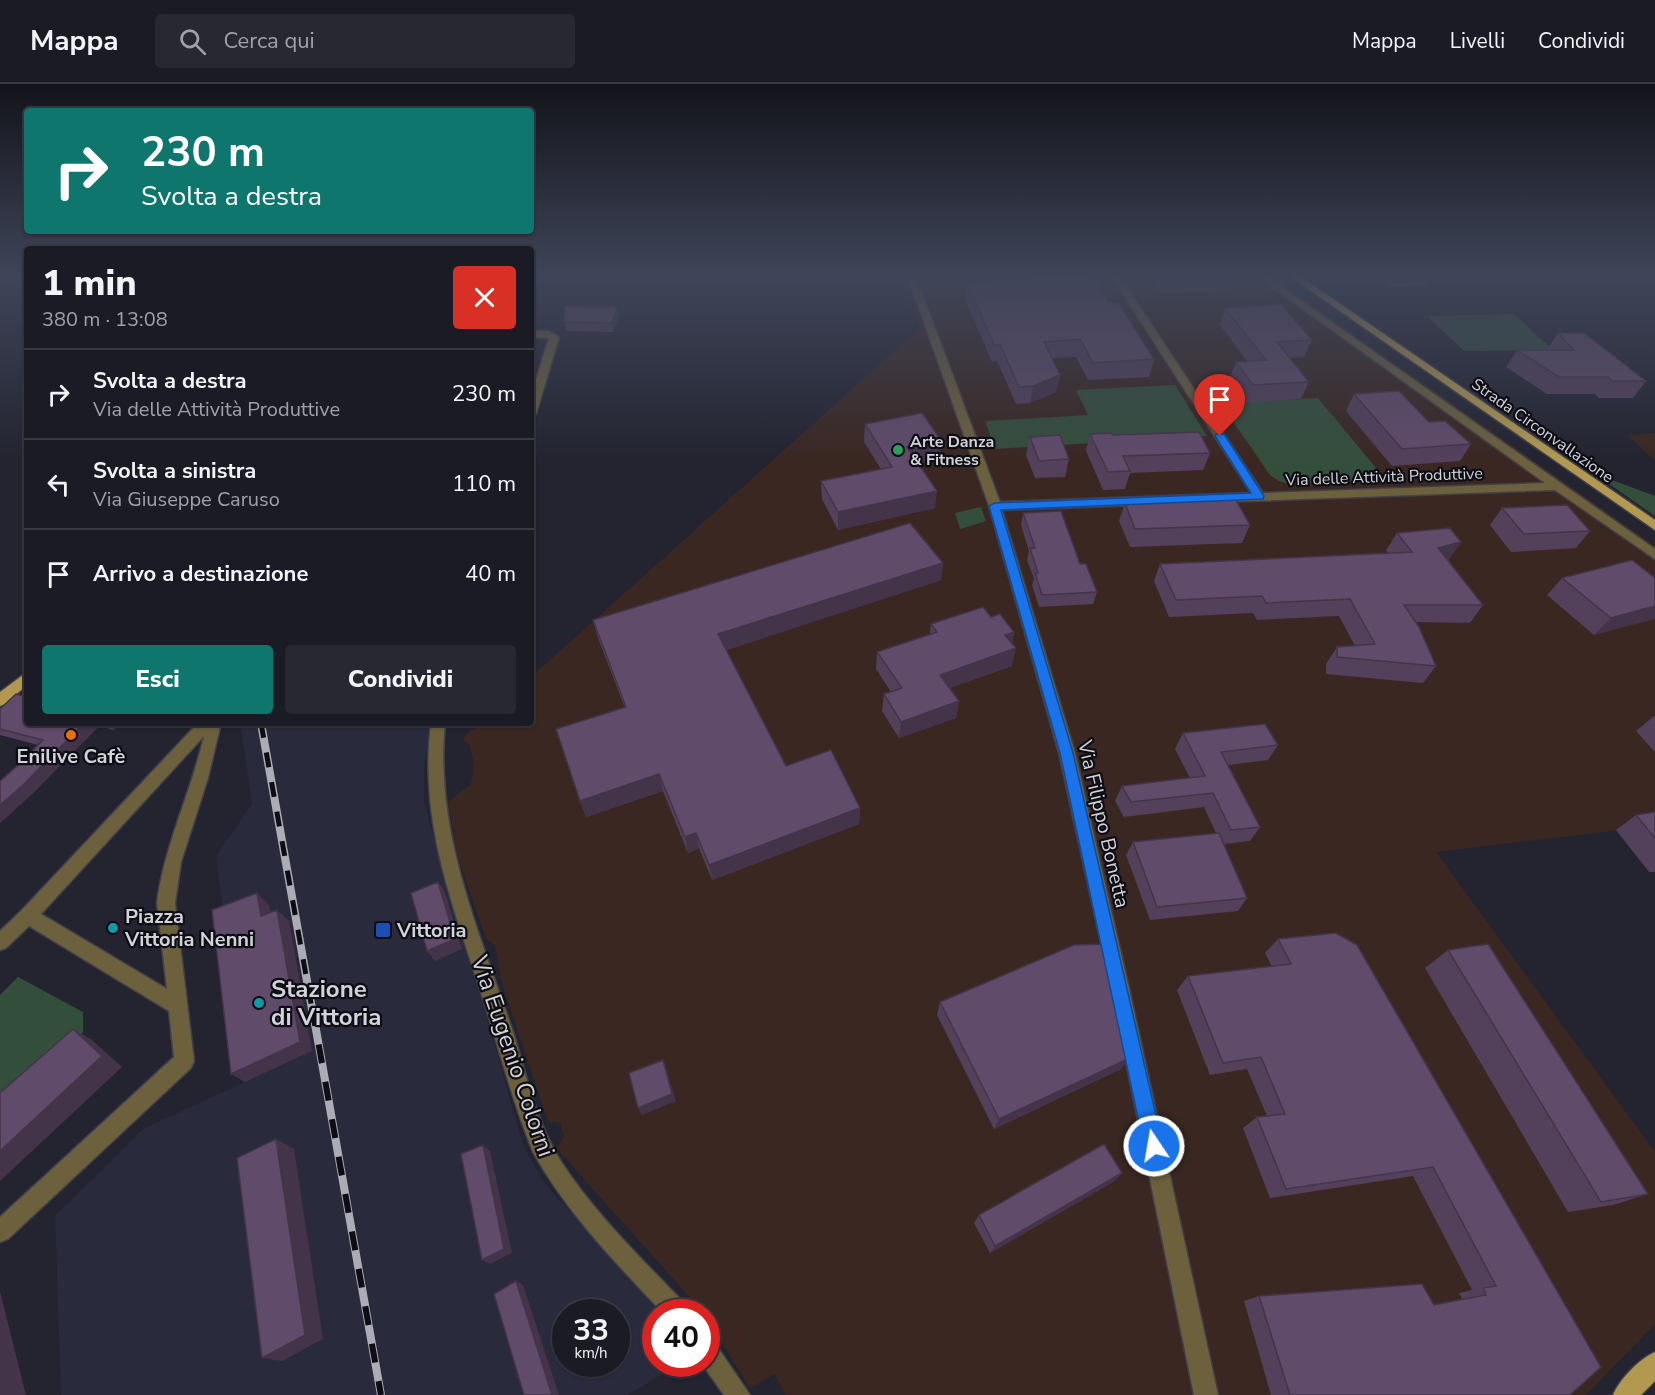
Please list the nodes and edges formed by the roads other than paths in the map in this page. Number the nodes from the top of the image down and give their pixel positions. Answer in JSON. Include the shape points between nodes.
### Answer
{"nodes":[{"id":1,"x":553,"y":338,"type":"edge"},
{"id":2,"x":934,"y":338,"type":"edge"},
{"id":3,"x":1156,"y":338,"type":"edge"},
{"id":4,"x":1349,"y":338,"type":"edge"},
{"id":5,"x":1383,"y":338,"type":"edge"},
{"id":6,"x":534,"y":404,"type":"edge"},
{"id":7,"x":1559,"y":486,"type":"junction"},
{"id":8,"x":1259,"y":496,"type":"junction"},
{"id":9,"x":995,"y":506,"type":"junction"},
{"id":10,"x":1655,"y":526,"type":"edge"},
{"id":11,"x":1655,"y":555,"type":"edge"},
{"id":12,"x":24,"y":680,"type":"edge"},
{"id":13,"x":0,"y":700,"type":"edge"},
{"id":14,"x":204,"y":726,"type":"edge"},
{"id":15,"x":213,"y":726,"type":"edge"},
{"id":16,"x":438,"y":726,"type":"edge"},
{"id":17,"x":28,"y":916,"type":"junction"},
{"id":18,"x":0,"y":942,"type":"edge"},
{"id":19,"x":178,"y":1006,"type":"junction"},
{"id":20,"x":0,"y":1231,"type":"edge"},
{"id":21,"x":665,"y":1299,"type":"edge"},
{"id":22,"x":1655,"y":1364,"type":"edge"},
{"id":23,"x":720,"y":1370,"type":"edge"},
{"id":24,"x":738,"y":1395,"type":"edge"},
{"id":25,"x":1206,"y":1395,"type":"edge"},
{"id":26,"x":1625,"y":1395,"type":"edge"}],
"edges":[{"from":1,"to":6,"type":"street"},
{"from":2,"to":9,"type":"street","name":"Via Filippo Bonetta"},
{"from":3,"to":8,"type":"street"},
{"from":4,"to":7,"type":"street"},
{"from":5,"to":10,"type":"main road","name":"Strada Circonvallazione"},
{"from":7,"to":8,"type":"street","name":"Via delle Attività Produttive"},
{"from":7,"to":11,"type":"street"},
{"from":8,"to":9,"type":"street","name":"Via delle Attività Produttive"},
{"from":9,"to":25,"type":"street","name":"Via Filippo Bonetta","via":[[1066,753]]},
{"from":12,"to":13,"type":"main road"},
{"from":14,"to":17,"type":"street"},
{"from":15,"to":19,"type":"street","via":[[167,888]]},
{"from":16,"to":21,"type":"street","name":"Via Eugenio Colorni","via":[[436,806],[447,857],[540,1145],[553,1171]]},
{"from":17,"to":18,"type":"street"},
{"from":17,"to":19,"type":"street"},
{"from":19,"to":20,"type":"street","via":[[184,1060]]},
{"from":22,"to":26,"type":"main road"},
{"from":23,"to":24,"type":"street"}]}
